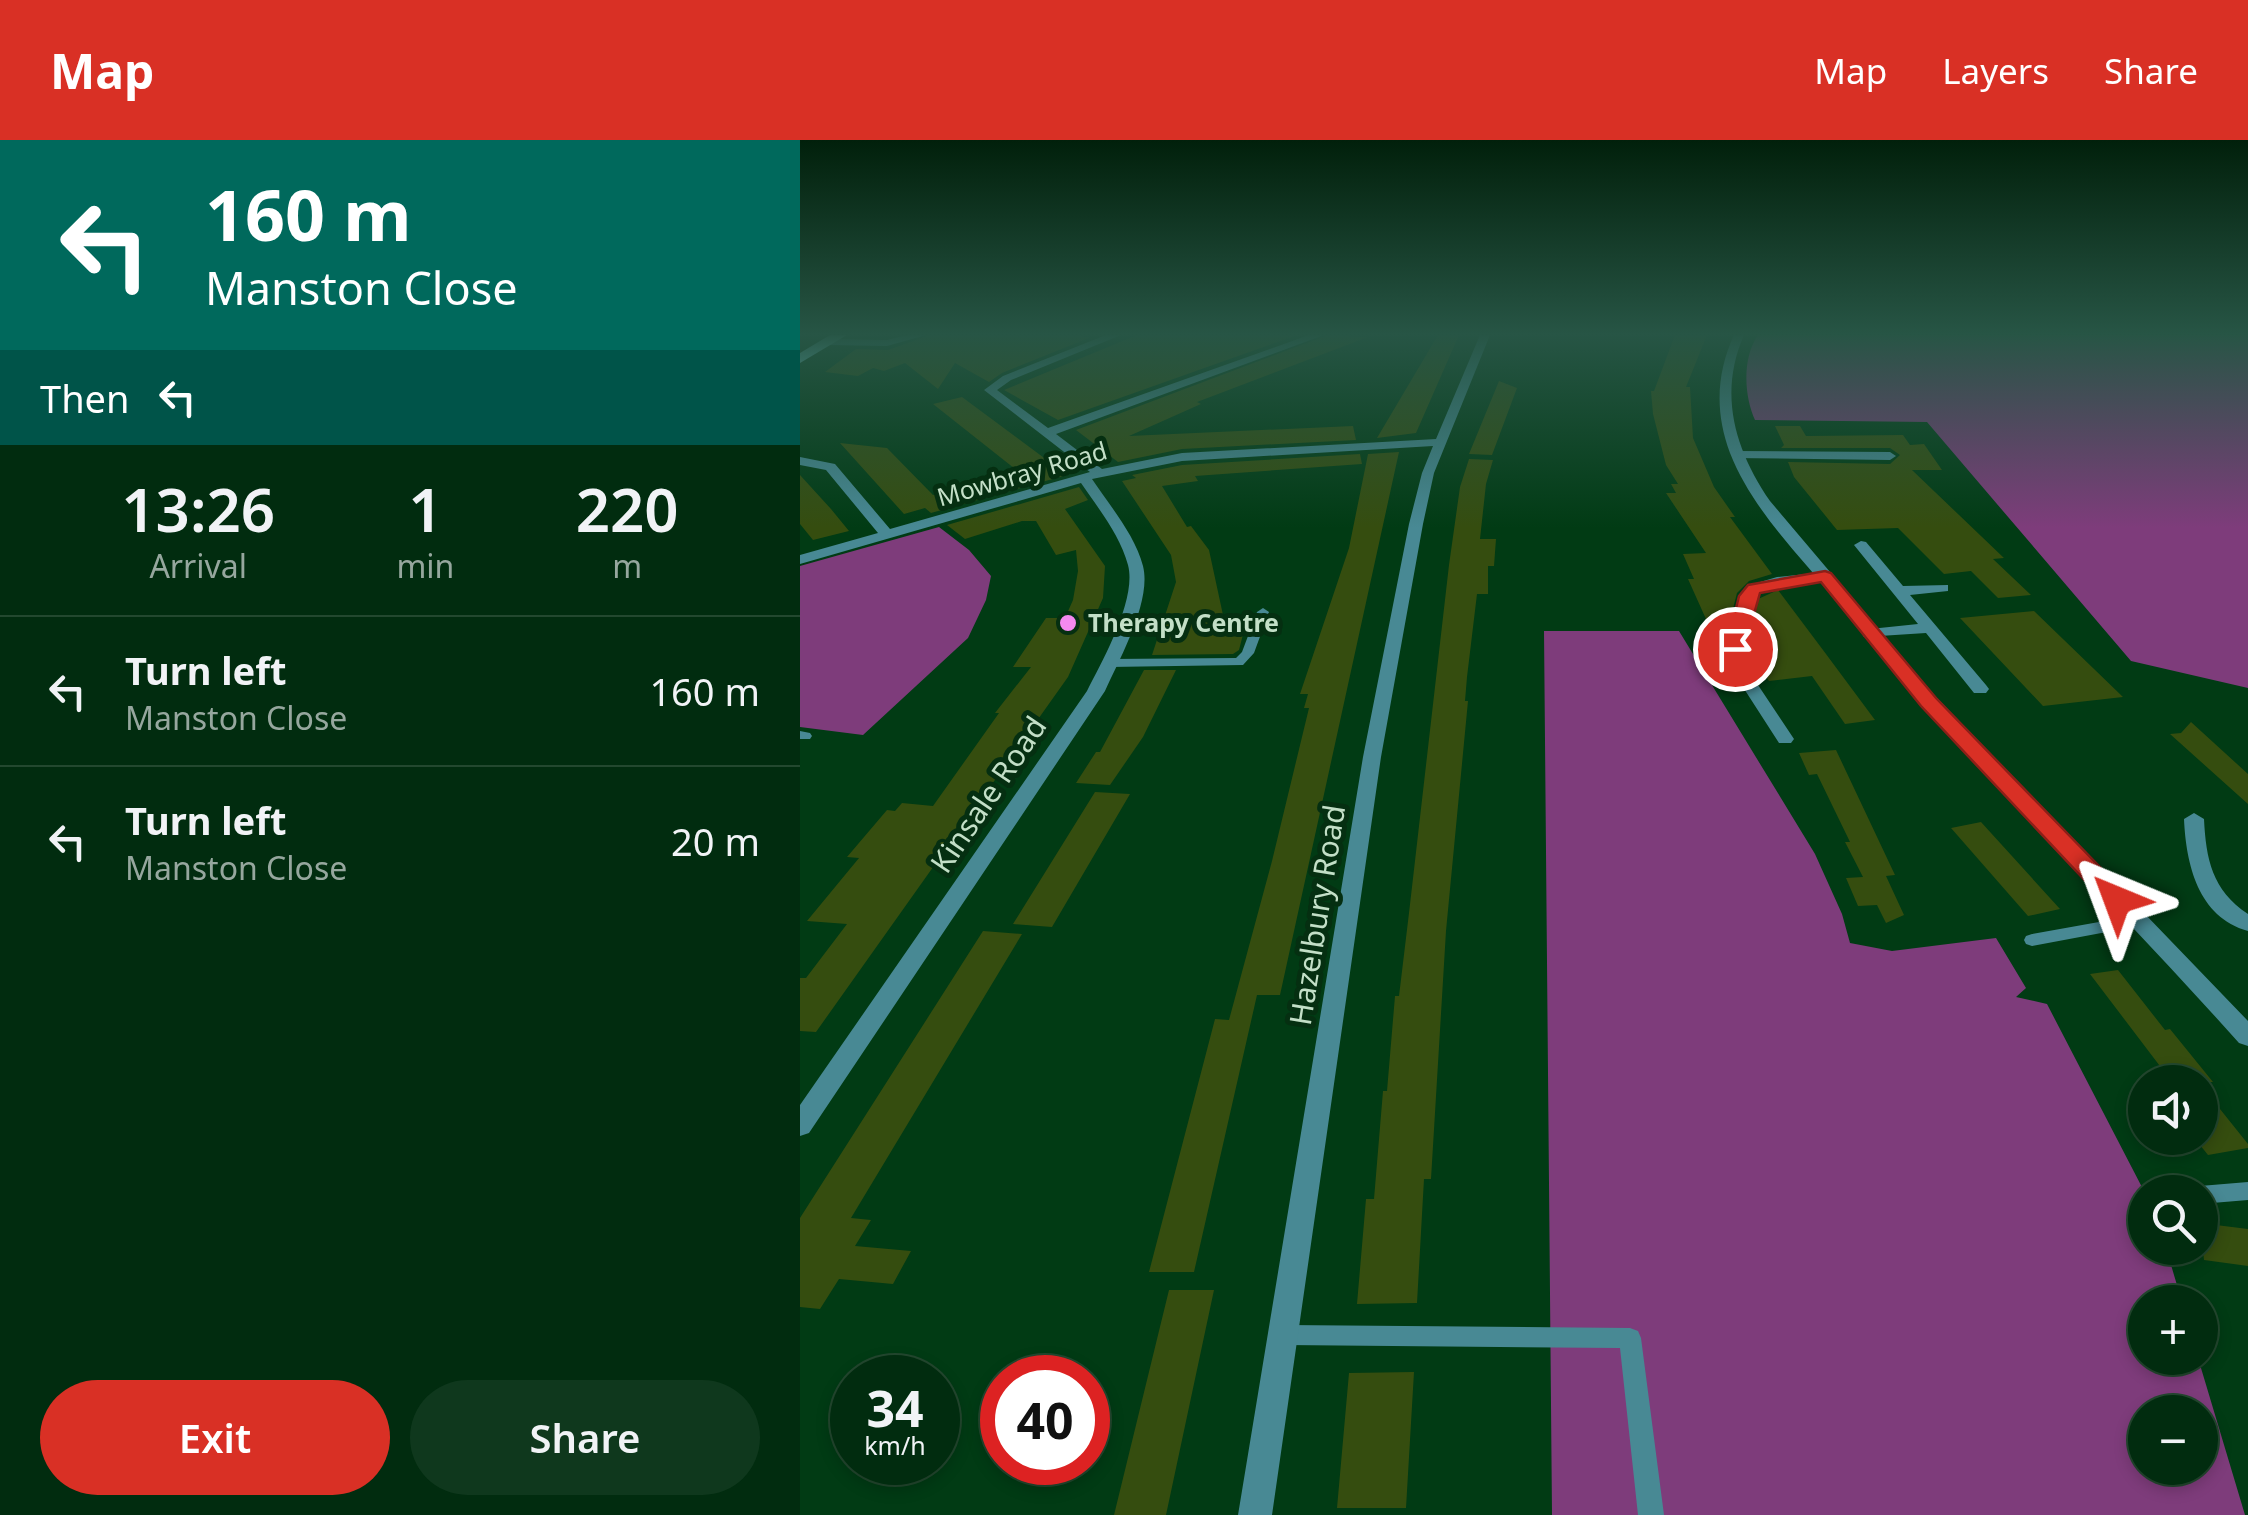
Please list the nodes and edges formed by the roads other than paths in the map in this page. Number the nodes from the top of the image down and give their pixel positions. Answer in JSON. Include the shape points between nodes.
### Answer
{"nodes":[{"id":1,"x":1000,"y":399,"type":"edge"},
{"id":2,"x":1140,"y":399,"type":"edge"},
{"id":3,"x":1458,"y":399,"type":"edge"},
{"id":4,"x":1723,"y":399,"type":"edge"},
{"id":5,"x":1046,"y":433,"type":"junction"},
{"id":6,"x":1440,"y":442,"type":"junction"},
{"id":7,"x":1737,"y":455,"type":"junction"},
{"id":8,"x":1890,"y":456,"type":"dead end"},
{"id":9,"x":800,"y":461,"type":"edge"},
{"id":10,"x":1092,"y":476,"type":"junction"},
{"id":11,"x":888,"y":536,"type":"junction"},
{"id":12,"x":1861,"y":545,"type":"dead end"},
{"id":13,"x":800,"y":560,"type":"edge"},
{"id":14,"x":1825,"y":576,"type":"junction"},
{"id":15,"x":1943,"y":588,"type":"dead end"},
{"id":16,"x":1900,"y":591,"type":"junction"},
{"id":17,"x":1264,"y":612,"type":"dead end"},
{"id":18,"x":1931,"y":628,"type":"junction"},
{"id":19,"x":1870,"y":634,"type":"junction"},
{"id":20,"x":1109,"y":663,"type":"junction"},
{"id":21,"x":1980,"y":690,"type":"dead end"},
{"id":22,"x":1785,"y":739,"type":"dead end"},
{"id":23,"x":2194,"y":819,"type":"dead end"},
{"id":24,"x":2138,"y":922,"type":"junction"},
{"id":25,"x":2248,"y":924,"type":"edge"},
{"id":26,"x":2032,"y":940,"type":"dead end"},
{"id":27,"x":2248,"y":1037,"type":"edge"},
{"id":28,"x":800,"y":1126,"type":"edge"},
{"id":29,"x":2248,"y":1191,"type":"edge"},
{"id":30,"x":2218,"y":1194,"type":"edge"},
{"id":31,"x":1285,"y":1335,"type":"junction"},
{"id":32,"x":1255,"y":1515,"type":"edge"},
{"id":33,"x":1651,"y":1515,"type":"edge"}],
"edges":[{"from":1,"to":5,"type":"street"},
{"from":2,"to":5,"type":"street"},
{"from":3,"to":6,"type":"street","name":"Hazelbury Road"},
{"from":4,"to":7,"type":"street"},
{"from":5,"to":10,"type":"street"},
{"from":6,"to":10,"type":"street","name":"Mowbray Road","via":[[1182,457]]},
{"from":6,"to":31,"type":"street","name":"Hazelbury Road","via":[[1416,524],[1372,756]]},
{"from":7,"to":8,"type":"street"},
{"from":7,"to":14,"type":"street"},
{"from":9,"to":11,"type":"street","via":[[830,468]]},
{"from":10,"to":11,"type":"street","name":"Mowbray Road"},
{"from":10,"to":20,"type":"street","name":"Kinsale Road","via":[[1137,571]]},
{"from":11,"to":13,"type":"street","name":"Mowbray Road"},
{"from":12,"to":16,"type":"street"},
{"from":14,"to":19,"type":"street"},
{"from":14,"to":22,"type":"street","via":[[1777,582],[1748,596],[1735,649],[1738,667]]},
{"from":15,"to":16,"type":"street"},
{"from":16,"to":18,"type":"street"},
{"from":17,"to":20,"type":"lane","via":[[1238,662]]},
{"from":18,"to":19,"type":"street"},
{"from":18,"to":21,"type":"street"},
{"from":19,"to":24,"type":"street"},
{"from":20,"to":28,"type":"street","name":"Kinsale Road"},
{"from":23,"to":25,"type":"street","via":[[2202,880]]},
{"from":24,"to":26,"type":"lane"},
{"from":24,"to":27,"type":"street"},
{"from":29,"to":30,"type":"lane"},
{"from":31,"to":32,"type":"street","name":"Hazelbury Road"},
{"from":31,"to":33,"type":"lane","via":[[1630,1338]]}]}
